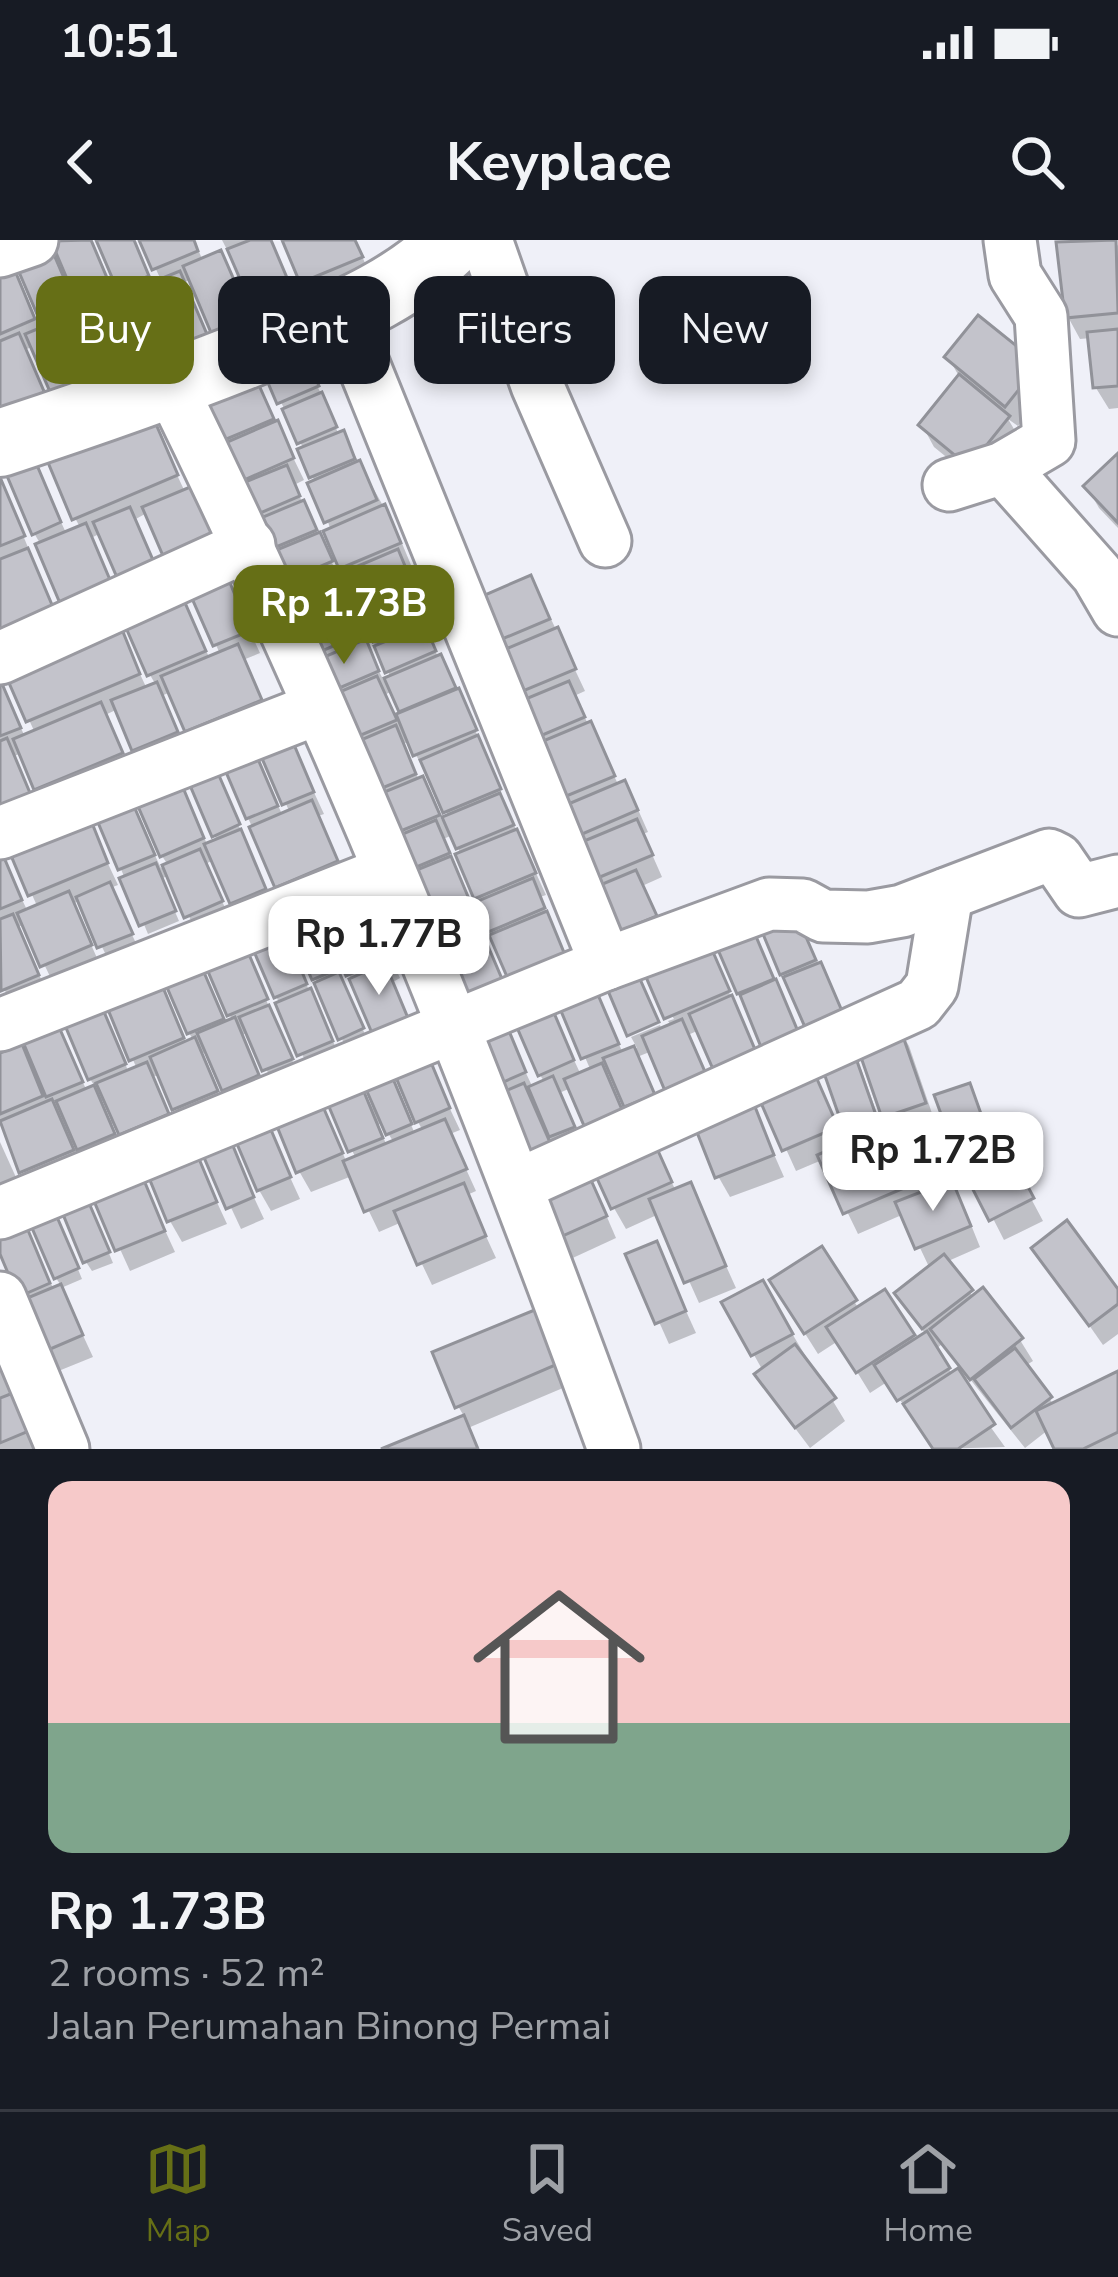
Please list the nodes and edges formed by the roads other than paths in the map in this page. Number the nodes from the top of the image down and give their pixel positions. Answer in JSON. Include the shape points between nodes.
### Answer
{"nodes":[{"id":1,"x":32,"y":240,"type":"edge"},
{"id":2,"x":453,"y":240,"type":"edge"},
{"id":3,"x":486,"y":240,"type":"edge"},
{"id":4,"x":1010,"y":240,"type":"edge"},
{"id":5,"x":0,"y":250,"type":"edge"},
{"id":6,"x":390,"y":287,"type":"edge"},
{"id":7,"x":218,"y":367,"type":"edge"},
{"id":8,"x":371,"y":384,"type":"edge"},
{"id":9,"x":171,"y":387,"type":"junction"},
{"id":10,"x":0,"y":443,"type":"edge"},
{"id":11,"x":1003,"y":467,"type":"junction"},
{"id":12,"x":950,"y":485,"type":"dead end"},
{"id":13,"x":605,"y":541,"type":"dead end"},
{"id":14,"x":249,"y":545,"type":"junction"},
{"id":15,"x":1118,"y":610,"type":"edge"},
{"id":16,"x":0,"y":658,"type":"edge"},
{"id":17,"x":319,"y":708,"type":"junction"},
{"id":18,"x":0,"y":833,"type":"edge"},
{"id":19,"x":388,"y":872,"type":"junction"},
{"id":20,"x":1118,"y":881,"type":"edge"},
{"id":21,"x":947,"y":894,"type":"junction"},
{"id":22,"x":606,"y":964,"type":"junction"},
{"id":23,"x":0,"y":1025,"type":"edge"},
{"id":24,"x":454,"y":1027,"type":"junction"},
{"id":25,"x":518,"y":1185,"type":"junction"},
{"id":26,"x":0,"y":1213,"type":"edge"},
{"id":27,"x":0,"y":1298,"type":"edge"},
{"id":28,"x":63,"y":1449,"type":"edge"},
{"id":29,"x":614,"y":1449,"type":"edge"}],
"edges":[{"from":1,"to":5,"type":"street"},
{"from":2,"to":6,"type":"street"},
{"from":3,"to":13,"type":"street"},
{"from":4,"to":11,"type":"street","via":[[1016,275],[1041,316],[1051,435]]},
{"from":7,"to":9,"type":"street"},
{"from":8,"to":22,"type":"street"},
{"from":9,"to":10,"type":"street"},
{"from":9,"to":14,"type":"street"},
{"from":11,"to":12,"type":"street"},
{"from":11,"to":15,"type":"street","via":[[1097,574]]},
{"from":14,"to":16,"type":"street"},
{"from":14,"to":17,"type":"street"},
{"from":17,"to":18,"type":"street"},
{"from":17,"to":19,"type":"street"},
{"from":19,"to":23,"type":"street"},
{"from":19,"to":24,"type":"street"},
{"from":20,"to":21,"type":"street","via":[[1079,892],[1049,855]]},
{"from":21,"to":22,"type":"street","via":[[868,917],[769,904]]},
{"from":21,"to":25,"type":"street","via":[[932,986],[918,1004]]},
{"from":22,"to":24,"type":"street"},
{"from":24,"to":25,"type":"street"},
{"from":24,"to":26,"type":"street"},
{"from":25,"to":29,"type":"street"},
{"from":27,"to":28,"type":"street"}]}
